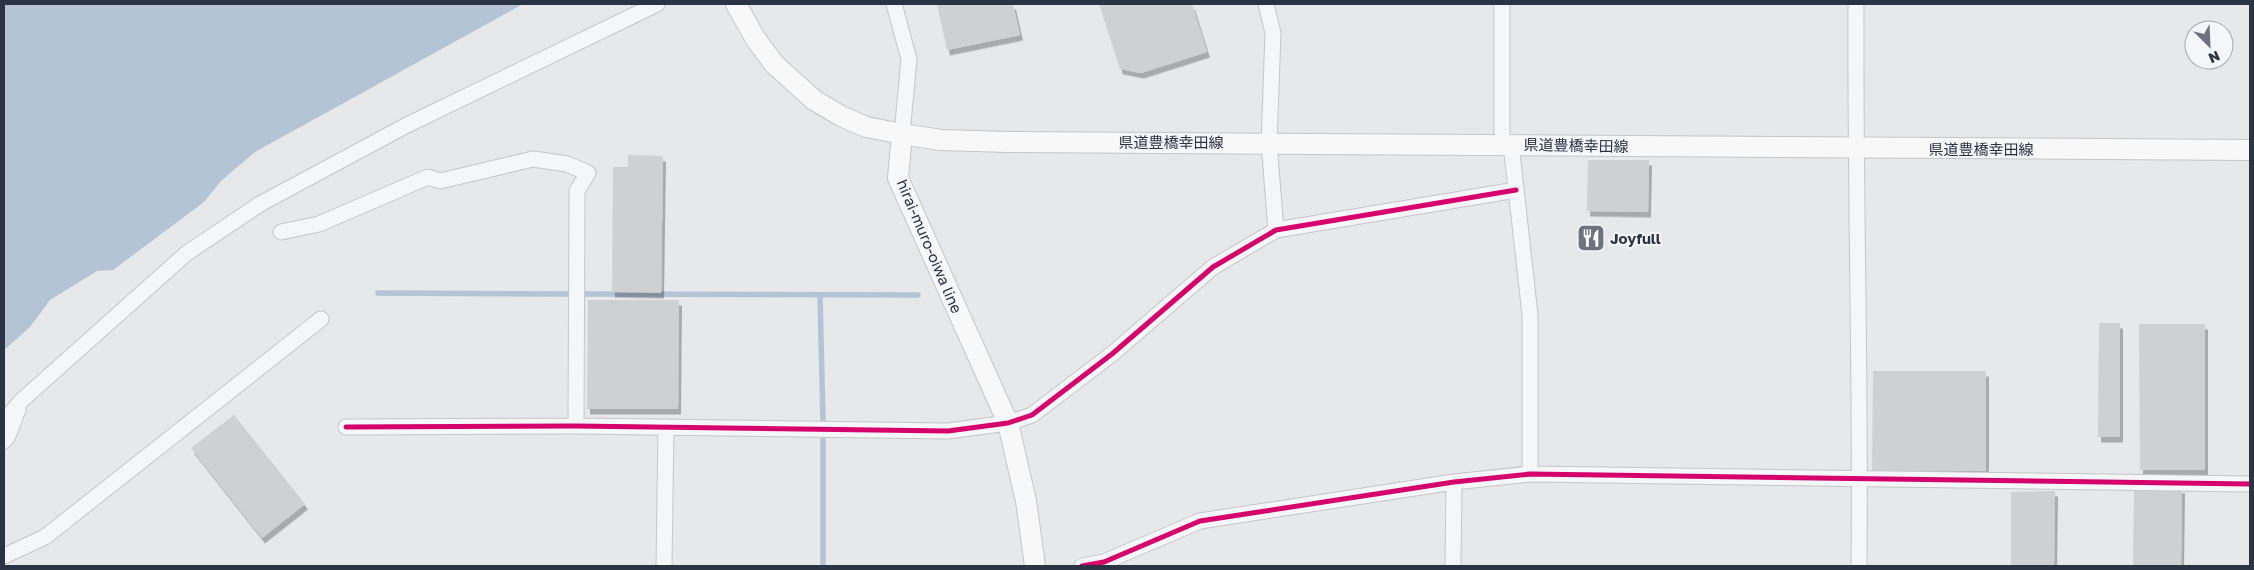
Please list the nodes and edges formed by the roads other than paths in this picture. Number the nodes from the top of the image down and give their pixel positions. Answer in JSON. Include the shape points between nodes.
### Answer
{"nodes":[{"id":1,"x":657,"y":4,"type":"edge"},
{"id":2,"x":736,"y":4,"type":"edge"},
{"id":3,"x":894,"y":4,"type":"edge"},
{"id":4,"x":1266,"y":4,"type":"edge"},
{"id":5,"x":1502,"y":4,"type":"edge"},
{"id":6,"x":1856,"y":4,"type":"edge"},
{"id":7,"x":902,"y":134,"type":"junction"},
{"id":8,"x":1270,"y":143,"type":"junction"},
{"id":9,"x":1507,"y":144,"type":"junction"},
{"id":10,"x":1855,"y":149,"type":"junction"},
{"id":11,"x":2250,"y":150,"type":"edge"},
{"id":12,"x":1516,"y":190,"type":"junction"},
{"id":13,"x":1276,"y":230,"type":"junction"},
{"id":14,"x":281,"y":232,"type":"dead end"},
{"id":15,"x":321,"y":319,"type":"dead end"},
{"id":16,"x":21,"y":401,"type":"junction"},
{"id":17,"x":4,"y":421,"type":"edge"},
{"id":18,"x":1008,"y":423,"type":"junction"},
{"id":19,"x":576,"y":426,"type":"junction"},
{"id":20,"x":346,"y":427,"type":"dead end"},
{"id":21,"x":666,"y":427,"type":"junction"},
{"id":22,"x":4,"y":441,"type":"edge"},
{"id":23,"x":1530,"y":474,"type":"junction"},
{"id":24,"x":1860,"y":480,"type":"junction"},
{"id":25,"x":1454,"y":482,"type":"junction"},
{"id":26,"x":2250,"y":484,"type":"edge"},
{"id":27,"x":4,"y":556,"type":"edge"},
{"id":28,"x":664,"y":566,"type":"edge"},
{"id":29,"x":1035,"y":566,"type":"edge"},
{"id":30,"x":1082,"y":566,"type":"edge"},
{"id":31,"x":1453,"y":566,"type":"edge"},
{"id":32,"x":1859,"y":566,"type":"edge"}],
"edges":[{"from":1,"to":16,"type":"street","via":[[408,125],[260,204],[187,253]]},
{"from":2,"to":7,"type":"main road","via":[[754,38],[774,64],[814,100],[866,128]]},
{"from":3,"to":7,"type":"street","via":[[909,60]]},
{"from":4,"to":8,"type":"street","via":[[1273,33]]},
{"from":5,"to":9,"type":"street"},
{"from":6,"to":10,"type":"street"},
{"from":7,"to":8,"type":"main road","name":"県道豊橋幸田線","via":[[941,140],[1008,142]]},
{"from":7,"to":18,"type":"main road","name":"hirai-muro-oiwa line","via":[[898,178]]},
{"from":8,"to":9,"type":"main road","name":"県道豊橋幸田線"},
{"from":8,"to":13,"type":"street"},
{"from":9,"to":10,"type":"main road","name":"県道豊橋幸田線"},
{"from":9,"to":12,"type":"street"},
{"from":10,"to":11,"type":"main road","name":"県道豊橋幸田線"},
{"from":10,"to":24,"type":"street"},
{"from":12,"to":13,"type":"street"},
{"from":12,"to":23,"type":"street","via":[[1530,315]]},
{"from":13,"to":18,"type":"street","via":[[1213,267],[1112,354],[1032,415]]},
{"from":14,"to":19,"type":"street","via":[[319,224],[428,177],[440,181],[533,159],[567,164],[588,173],[577,191]]},
{"from":15,"to":27,"type":"street","via":[[45,537]]},
{"from":16,"to":17,"type":"street"},
{"from":16,"to":22,"type":"street"},
{"from":18,"to":21,"type":"street","via":[[948,431]]},
{"from":18,"to":29,"type":"main road","name":"hirai-muro-oiwa line","via":[[1026,501]]},
{"from":19,"to":20,"type":"street"},
{"from":19,"to":21,"type":"street"},
{"from":21,"to":28,"type":"street"},
{"from":23,"to":24,"type":"street"},
{"from":23,"to":25,"type":"street"},
{"from":24,"to":26,"type":"street"},
{"from":24,"to":32,"type":"street"},
{"from":25,"to":30,"type":"street","via":[[1200,521],[1104,562]]},
{"from":25,"to":31,"type":"street"}]}
